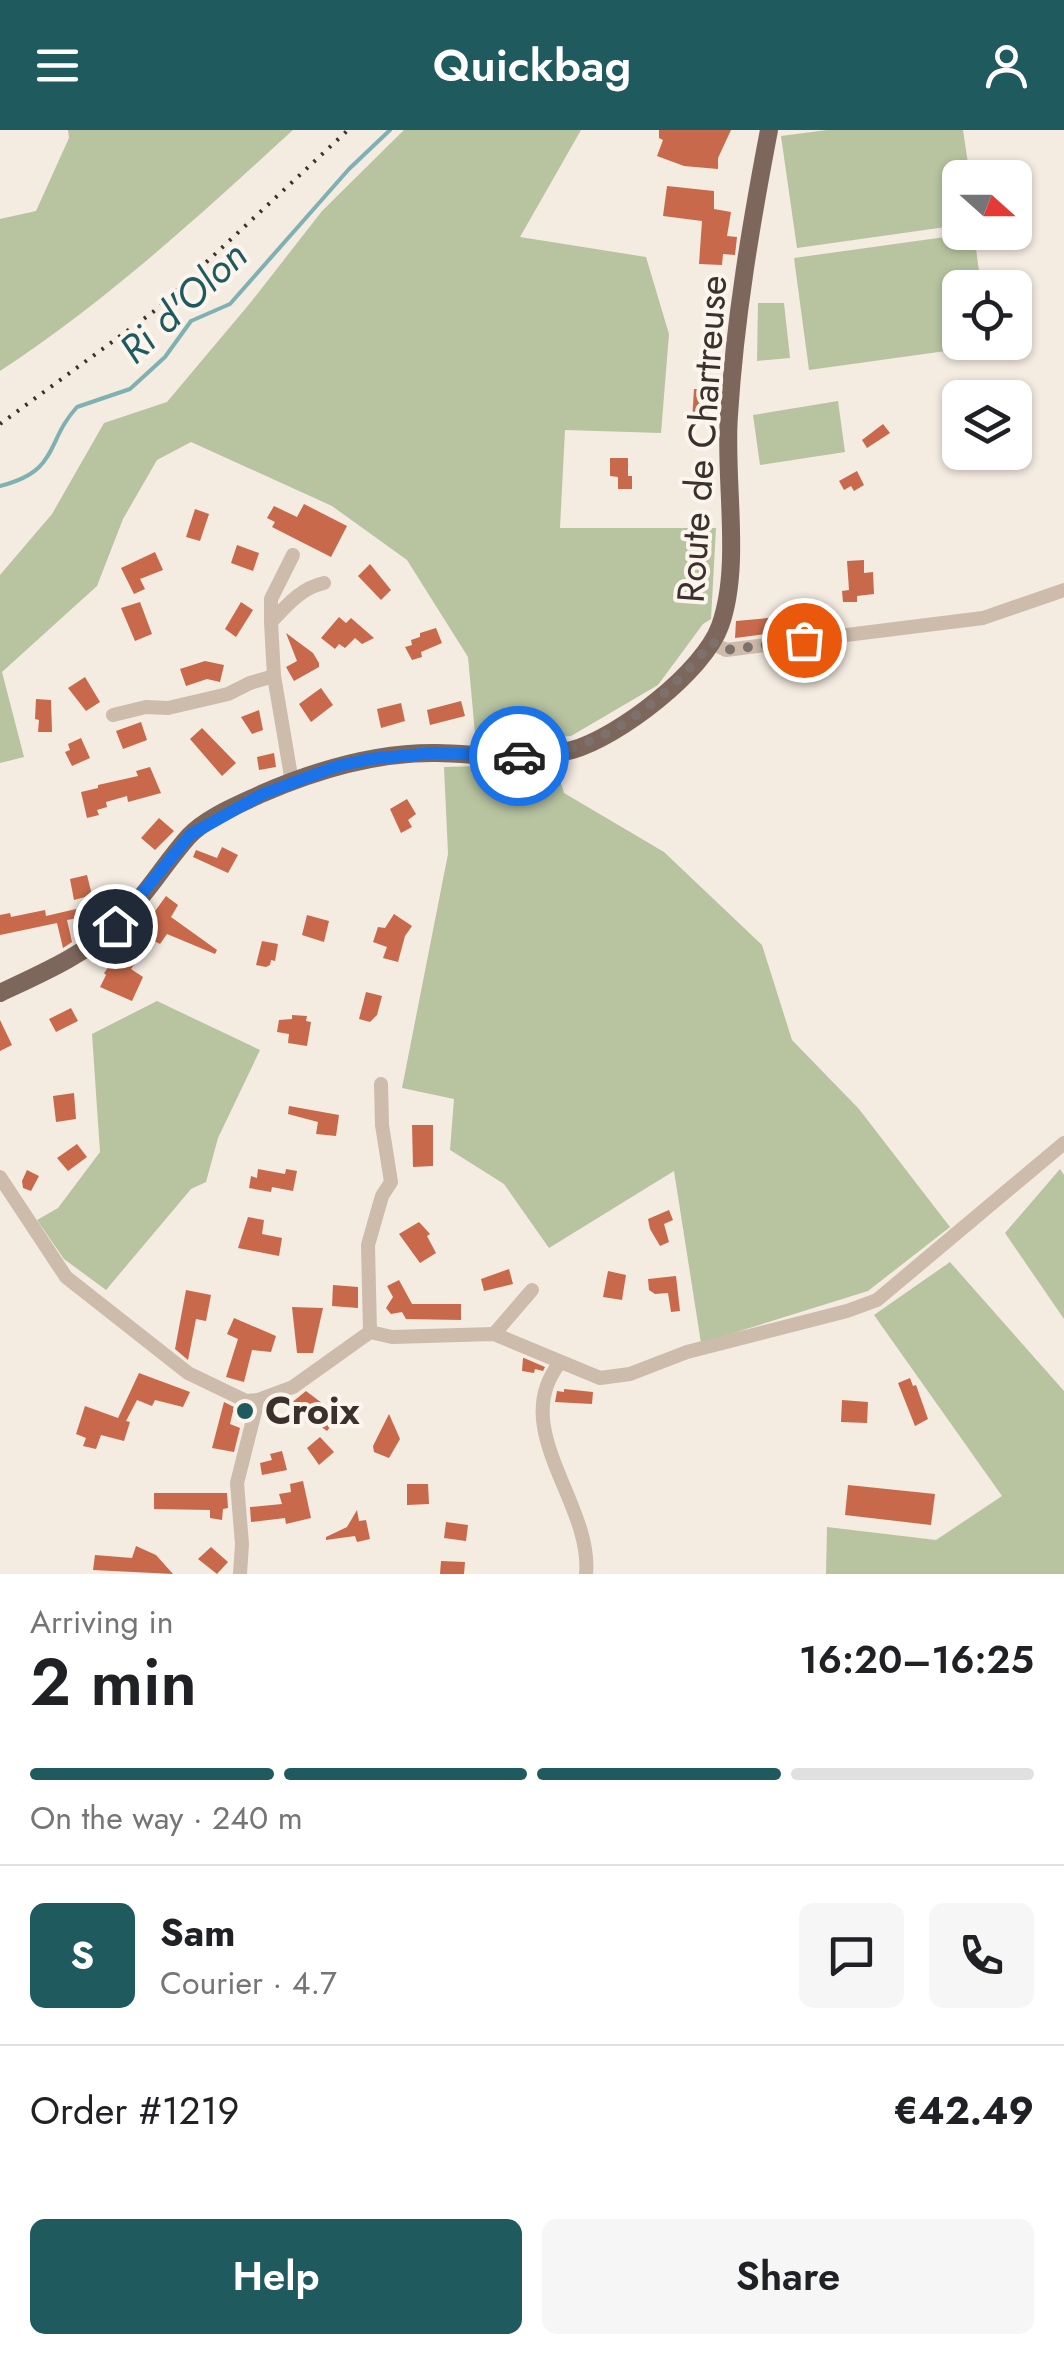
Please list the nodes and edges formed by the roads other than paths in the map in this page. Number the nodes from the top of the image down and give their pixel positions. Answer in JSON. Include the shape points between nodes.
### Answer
{"nodes":[{"id":1,"x":769,"y":130,"type":"edge"},
{"id":2,"x":293,"y":555,"type":"dead end"},
{"id":3,"x":324,"y":583,"type":"dead end"},
{"id":4,"x":1064,"y":590,"type":"edge"},
{"id":5,"x":271,"y":622,"type":"junction"},
{"id":6,"x":712,"y":642,"type":"junction"},
{"id":7,"x":274,"y":676,"type":"junction"},
{"id":8,"x":113,"y":715,"type":"dead end"},
{"id":9,"x":292,"y":782,"type":"junction"},
{"id":10,"x":0,"y":993,"type":"edge"},
{"id":11,"x":381,"y":1084,"type":"dead end"},
{"id":12,"x":1064,"y":1143,"type":"edge"},
{"id":13,"x":0,"y":1177,"type":"edge"},
{"id":14,"x":532,"y":1290,"type":"dead end"},
{"id":15,"x":370,"y":1332,"type":"junction"},
{"id":16,"x":494,"y":1334,"type":"junction"},
{"id":17,"x":559,"y":1364,"type":"junction"},
{"id":18,"x":258,"y":1400,"type":"junction"},
{"id":19,"x":240,"y":1574,"type":"edge"},
{"id":20,"x":586,"y":1574,"type":"edge"}],
"edges":[{"from":1,"to":6,"type":"main road","name":"Route de Chartreuse","via":[[735,340],[727,605]]},
{"from":2,"to":5,"type":"street","via":[[271,599]]},
{"from":3,"to":5,"type":"street","via":[[292,600]]},
{"from":4,"to":6,"type":"street","via":[[984,618],[726,650]]},
{"from":5,"to":7,"type":"street"},
{"from":6,"to":9,"type":"main road","name":"Route de Chartreuse","via":[[652,702],[575,749],[531,756],[396,756]]},
{"from":7,"to":8,"type":"street","via":[[228,694]]},
{"from":7,"to":9,"type":"street"},
{"from":9,"to":10,"type":"main road","name":"Route de Chartreuse","via":[[190,835],[115,926]]},
{"from":11,"to":15,"type":"street","via":[[390,1182],[368,1245]]},
{"from":12,"to":17,"type":"street","via":[[876,1300],[630,1374],[600,1378]]},
{"from":13,"to":18,"type":"street","via":[[66,1276],[188,1373]]},
{"from":14,"to":16,"type":"street"},
{"from":15,"to":16,"type":"street"},
{"from":15,"to":18,"type":"street","via":[[293,1387]]},
{"from":16,"to":17,"type":"street"},
{"from":17,"to":20,"type":"street","via":[[544,1400],[542,1428],[585,1540]]},
{"from":18,"to":19,"type":"street","via":[[237,1483]]}]}
